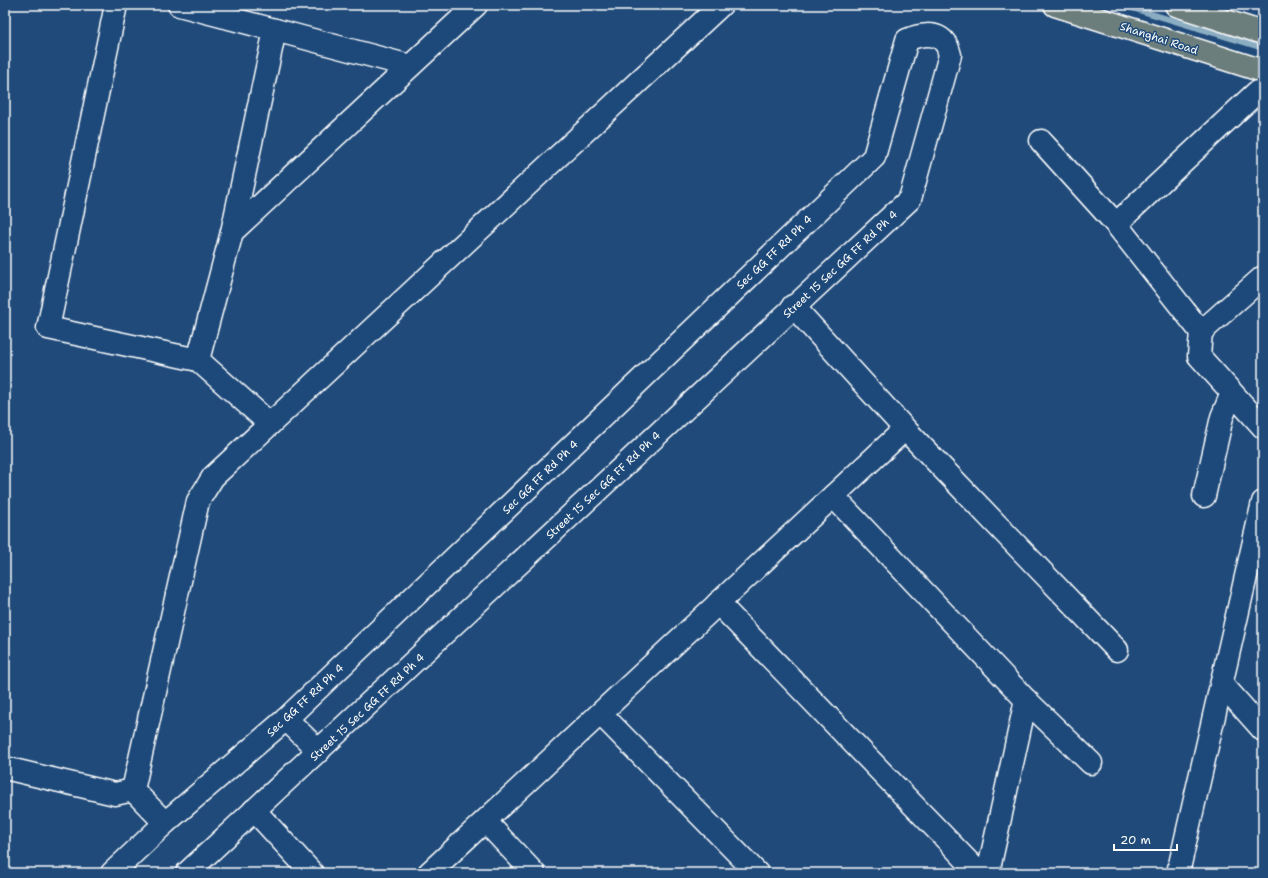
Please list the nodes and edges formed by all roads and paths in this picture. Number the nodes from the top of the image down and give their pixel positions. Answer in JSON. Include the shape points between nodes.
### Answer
{"nodes":[{"id":1,"x":116,"y":5,"type":"edge"},
{"id":2,"x":179,"y":5,"type":"edge"},
{"id":3,"x":476,"y":5,"type":"edge"},
{"id":4,"x":721,"y":5,"type":"edge"},
{"id":5,"x":1054,"y":5,"type":"edge"},
{"id":6,"x":1176,"y":5,"type":"edge"},
{"id":7,"x":275,"y":30,"type":"junction"},
{"id":8,"x":1263,"y":33,"type":"edge"},
{"id":9,"x":950,"y":55,"type":"joint"},
{"id":10,"x":410,"y":66,"type":"junction"},
{"id":11,"x":1263,"y":71,"type":"edge"},
{"id":12,"x":1263,"y":98,"type":"edge"},
{"id":13,"x":1041,"y":141,"type":"dead end"},
{"id":14,"x":1116,"y":224,"type":"junction"},
{"id":15,"x":232,"y":232,"type":"junction"},
{"id":16,"x":1263,"y":277,"type":"edge"},
{"id":17,"x":793,"y":306,"type":"junction"},
{"id":18,"x":1201,"y":332,"type":"junction"},
{"id":19,"x":198,"y":360,"type":"junction"},
{"id":20,"x":1232,"y":393,"type":"junction"},
{"id":21,"x":270,"y":424,"type":"junction"},
{"id":22,"x":1263,"y":427,"type":"edge"},
{"id":23,"x":905,"y":428,"type":"junction"},
{"id":24,"x":833,"y":496,"type":"junction"},
{"id":25,"x":1204,"y":496,"type":"dead end"},
{"id":26,"x":1263,"y":502,"type":"edge"},
{"id":27,"x":718,"y":603,"type":"junction"},
{"id":28,"x":1117,"y":650,"type":"dead end"},
{"id":29,"x":1222,"y":684,"type":"junction"},
{"id":30,"x":1026,"y":700,"type":"junction"},
{"id":31,"x":601,"y":714,"type":"junction"},
{"id":32,"x":286,"y":719,"type":"junction"},
{"id":33,"x":1263,"y":730,"type":"edge"},
{"id":34,"x":319,"y":751,"type":"junction"},
{"id":35,"x":1091,"y":763,"type":"dead end"},
{"id":36,"x":5,"y":768,"type":"edge"},
{"id":37,"x":133,"y":790,"type":"junction"},
{"id":38,"x":254,"y":810,"type":"junction"},
{"id":39,"x":485,"y":821,"type":"junction"},
{"id":40,"x":165,"y":823,"type":"junction"},
{"id":41,"x":112,"y":873,"type":"edge"},
{"id":42,"x":187,"y":873,"type":"edge"},
{"id":43,"x":312,"y":873,"type":"edge"},
{"id":44,"x":429,"y":873,"type":"edge"},
{"id":45,"x":534,"y":873,"type":"edge"},
{"id":46,"x":757,"y":873,"type":"edge"},
{"id":47,"x":979,"y":873,"type":"edge"},
{"id":48,"x":988,"y":873,"type":"edge"},
{"id":49,"x":1178,"y":873,"type":"edge"}],
"edges":[{"from":1,"to":19,"type":"street","via":[[48,328]]},
{"from":2,"to":7,"type":"street"},
{"from":3,"to":10,"type":"street"},
{"from":4,"to":21,"type":"street"},
{"from":5,"to":11,"type":"main road","name":"Shanghai Road"},
{"from":6,"to":8,"type":"main road"},
{"from":7,"to":10,"type":"street"},
{"from":7,"to":15,"type":"street"},
{"from":9,"to":17,"type":"street","name":"Street 15 Sec GG FF Rd Ph 4","via":[[910,199]]},
{"from":9,"to":32,"type":"street","name":"Sec GG FF Rd Ph 4","via":[[945,42],[932,36],[918,35],[907,40],[874,157]]},
{"from":10,"to":15,"type":"street"},
{"from":12,"to":14,"type":"street","via":[[1256,92]]},
{"from":13,"to":14,"type":"street"},
{"from":14,"to":18,"type":"street"},
{"from":15,"to":19,"type":"street"},
{"from":16,"to":18,"type":"street"},
{"from":17,"to":23,"type":"street"},
{"from":17,"to":34,"type":"street","name":"Street 15 Sec GG FF Rd Ph 4"},
{"from":18,"to":20,"type":"street","via":[[1199,356]]},
{"from":19,"to":21,"type":"street"},
{"from":20,"to":22,"type":"street"},
{"from":20,"to":25,"type":"street","via":[[1222,417]]},
{"from":21,"to":37,"type":"street","via":[[213,477],[198,501]]},
{"from":23,"to":24,"type":"street"},
{"from":23,"to":28,"type":"street"},
{"from":24,"to":27,"type":"street"},
{"from":24,"to":30,"type":"street"},
{"from":26,"to":29,"type":"street"},
{"from":27,"to":31,"type":"street"},
{"from":27,"to":47,"type":"street"},
{"from":29,"to":33,"type":"street"},
{"from":29,"to":49,"type":"street"},
{"from":30,"to":35,"type":"street"},
{"from":30,"to":48,"type":"street"},
{"from":31,"to":39,"type":"street"},
{"from":31,"to":46,"type":"street"},
{"from":32,"to":34,"type":"street"},
{"from":32,"to":40,"type":"street","name":"Sec GG FF Rd Ph 4"},
{"from":34,"to":38,"type":"street","name":"Street 15 Sec GG FF Rd Ph 4"},
{"from":36,"to":37,"type":"street","via":[[115,794]]},
{"from":37,"to":40,"type":"street"},
{"from":38,"to":42,"type":"street","name":"Street 15 Sec GG FF Rd Ph 4"},
{"from":38,"to":43,"type":"street"},
{"from":39,"to":44,"type":"street"},
{"from":39,"to":45,"type":"street"},
{"from":40,"to":41,"type":"street","name":"Sec GG FF Rd Ph 4"}]}
